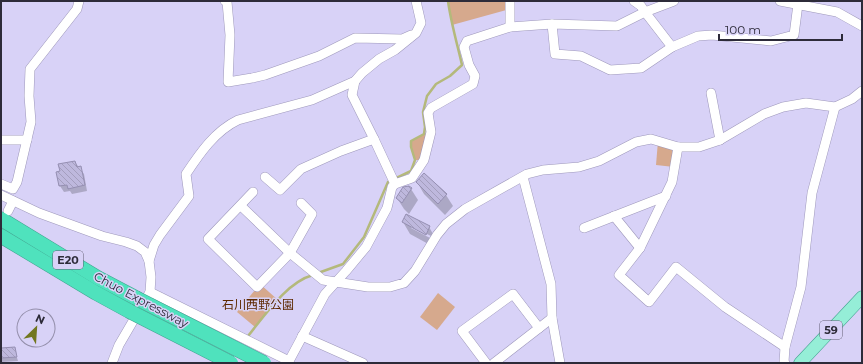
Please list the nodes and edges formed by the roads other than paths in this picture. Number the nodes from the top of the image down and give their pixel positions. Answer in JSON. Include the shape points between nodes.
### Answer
{"nodes":[{"id":1,"x":79,"y":1,"type":"edge"},
{"id":2,"x":225,"y":1,"type":"edge"},
{"id":3,"x":416,"y":1,"type":"edge"},
{"id":4,"x":510,"y":1,"type":"edge"},
{"id":5,"x":634,"y":1,"type":"edge"},
{"id":6,"x":674,"y":1,"type":"edge"},
{"id":7,"x":780,"y":1,"type":"edge"},
{"id":8,"x":798,"y":4,"type":"junction"},
{"id":9,"x":645,"y":12,"type":"junction"},
{"id":10,"x":552,"y":24,"type":"junction"},
{"id":11,"x":862,"y":26,"type":"edge"},
{"id":12,"x":510,"y":27,"type":"junction"},
{"id":13,"x":416,"y":33,"type":"junction"},
{"id":14,"x":672,"y":47,"type":"junction"},
{"id":15,"x":355,"y":81,"type":"junction"},
{"id":16,"x":862,"y":91,"type":"edge"},
{"id":17,"x":711,"y":93,"type":"dead end"},
{"id":18,"x":835,"y":107,"type":"junction"},
{"id":19,"x":374,"y":139,"type":"junction"},
{"id":20,"x":1,"y":140,"type":"edge"},
{"id":21,"x":26,"y":140,"type":"junction"},
{"id":22,"x":720,"y":140,"type":"junction"},
{"id":23,"x":678,"y":147,"type":"junction"},
{"id":24,"x":265,"y":177,"type":"dead end"},
{"id":25,"x":523,"y":177,"type":"junction"},
{"id":26,"x":393,"y":180,"type":"junction"},
{"id":27,"x":1,"y":184,"type":"edge"},
{"id":28,"x":253,"y":192,"type":"dead end"},
{"id":29,"x":1,"y":195,"type":"edge"},
{"id":30,"x":666,"y":196,"type":"junction"},
{"id":31,"x":13,"y":201,"type":"junction"},
{"id":32,"x":301,"y":203,"type":"dead end"},
{"id":33,"x":241,"y":206,"type":"junction"},
{"id":34,"x":5,"y":215,"type":"edge"},
{"id":35,"x":614,"y":216,"type":"junction"},
{"id":36,"x":584,"y":228,"type":"dead end"},
{"id":37,"x":1,"y":236,"type":"edge"},
{"id":38,"x":1,"y":245,"type":"edge"},
{"id":39,"x":640,"y":248,"type":"junction"},
{"id":40,"x":290,"y":253,"type":"junction"},
{"id":41,"x":150,"y":261,"type":"junction"},
{"id":42,"x":336,"y":283,"type":"junction"},
{"id":43,"x":150,"y":292,"type":"junction"},
{"id":44,"x":96,"y":293,"type":"junction"},
{"id":45,"x":862,"y":297,"type":"edge"},
{"id":46,"x":552,"y":318,"type":"junction"},
{"id":47,"x":539,"y":328,"type":"junction"},
{"id":48,"x":302,"y":336,"type":"junction"},
{"id":49,"x":785,"y":347,"type":"junction"},
{"id":50,"x":289,"y":362,"type":"edge"},
{"id":51,"x":112,"y":363,"type":"edge"},
{"id":52,"x":231,"y":363,"type":"edge"},
{"id":53,"x":264,"y":363,"type":"edge"},
{"id":54,"x":363,"y":363,"type":"edge"},
{"id":55,"x":486,"y":363,"type":"edge"},
{"id":56,"x":494,"y":363,"type":"edge"},
{"id":57,"x":560,"y":363,"type":"edge"},
{"id":58,"x":785,"y":363,"type":"edge"},
{"id":59,"x":800,"y":363,"type":"edge"}],
"edges":[{"from":1,"to":21,"type":"street","via":[[77,9],[30,69],[31,122]]},
{"from":2,"to":13,"type":"street","via":[[230,35],[228,82],[265,75],[319,56],[356,38],[402,39]]},
{"from":3,"to":13,"type":"street","via":[[421,23]]},
{"from":4,"to":12,"type":"street"},
{"from":5,"to":9,"type":"street"},
{"from":6,"to":9,"type":"street"},
{"from":7,"to":8,"type":"street"},
{"from":8,"to":11,"type":"street","via":[[837,12]]},
{"from":8,"to":14,"type":"street","via":[[794,35],[772,41],[698,36]]},
{"from":9,"to":10,"type":"street","via":[[617,26]]},
{"from":9,"to":14,"type":"street"},
{"from":10,"to":12,"type":"street"},
{"from":10,"to":14,"type":"street","via":[[555,54],[581,56],[610,70],[641,68]]},
{"from":12,"to":26,"type":"street","via":[[467,41],[464,47],[475,76],[474,84],[431,108],[428,113],[431,132],[424,160],[412,178]]},
{"from":13,"to":15,"type":"street","via":[[395,50],[378,59]]},
{"from":15,"to":19,"type":"street","via":[[352,95]]},
{"from":15,"to":41,"type":"street","via":[[312,100],[228,125],[199,154],[186,174],[189,196],[160,235],[154,245]]},
{"from":16,"to":18,"type":"street"},
{"from":17,"to":22,"type":"street"},
{"from":18,"to":22,"type":"street","via":[[806,103],[783,107],[764,114]]},
{"from":18,"to":49,"type":"street","via":[[812,193],[800,287]]},
{"from":19,"to":24,"type":"street","via":[[301,169],[280,190]]},
{"from":19,"to":26,"type":"street"},
{"from":20,"to":21,"type":"street"},
{"from":21,"to":27,"type":"street","via":[[17,182],[13,189]]},
{"from":22,"to":23,"type":"street","via":[[699,147]]},
{"from":23,"to":25,"type":"street","via":[[651,139],[636,142],[599,161],[580,167],[543,170]]},
{"from":23,"to":30,"type":"street","via":[[672,182]]},
{"from":25,"to":42,"type":"street","via":[[465,209],[446,224],[404,283],[390,287],[368,287]]},
{"from":25,"to":46,"type":"street","via":[[551,284]]},
{"from":26,"to":42,"type":"street","via":[[388,208],[366,247]]},
{"from":28,"to":33,"type":"street"},
{"from":29,"to":31,"type":"street"},
{"from":30,"to":35,"type":"street"},
{"from":30,"to":39,"type":"street"},
{"from":31,"to":34,"type":"street"},
{"from":31,"to":41,"type":"street","via":[[102,236],[137,246],[145,252]]},
{"from":32,"to":40,"type":"street","via":[[312,214]]},
{"from":33,"to":40,"type":"street"},
{"from":33,"to":40,"type":"street","via":[[208,239],[257,287]]},
{"from":34,"to":53,"type":"highway","name":"Chuo Expressway","number":"E20","bridge":true,"via":[[98,278]]},
{"from":35,"to":36,"type":"street"},
{"from":35,"to":39,"type":"street"},
{"from":37,"to":44,"type":"highway","name":"Chuo Expressway","number":"E20"},
{"from":38,"to":44,"type":"highway","via":[[32,264]]},
{"from":39,"to":49,"type":"street","via":[[619,275],[649,302],[676,267],[725,307]]},
{"from":40,"to":42,"type":"street","via":[[323,280]]},
{"from":41,"to":43,"type":"street"},
{"from":42,"to":48,"type":"street","via":[[325,294]]},
{"from":43,"to":50,"type":"street"},
{"from":43,"to":51,"type":"street","via":[[119,345]]},
{"from":44,"to":52,"type":"highway","name":"Chuo Expressway","number":"E20","bridge":true},
{"from":45,"to":59,"type":"main road","number":"59"},
{"from":46,"to":47,"type":"street"},
{"from":46,"to":57,"type":"street"},
{"from":47,"to":55,"type":"street","via":[[513,294],[462,332]]},
{"from":47,"to":56,"type":"street"},
{"from":48,"to":50,"type":"street"},
{"from":48,"to":54,"type":"street"},
{"from":49,"to":58,"type":"street"}]}
